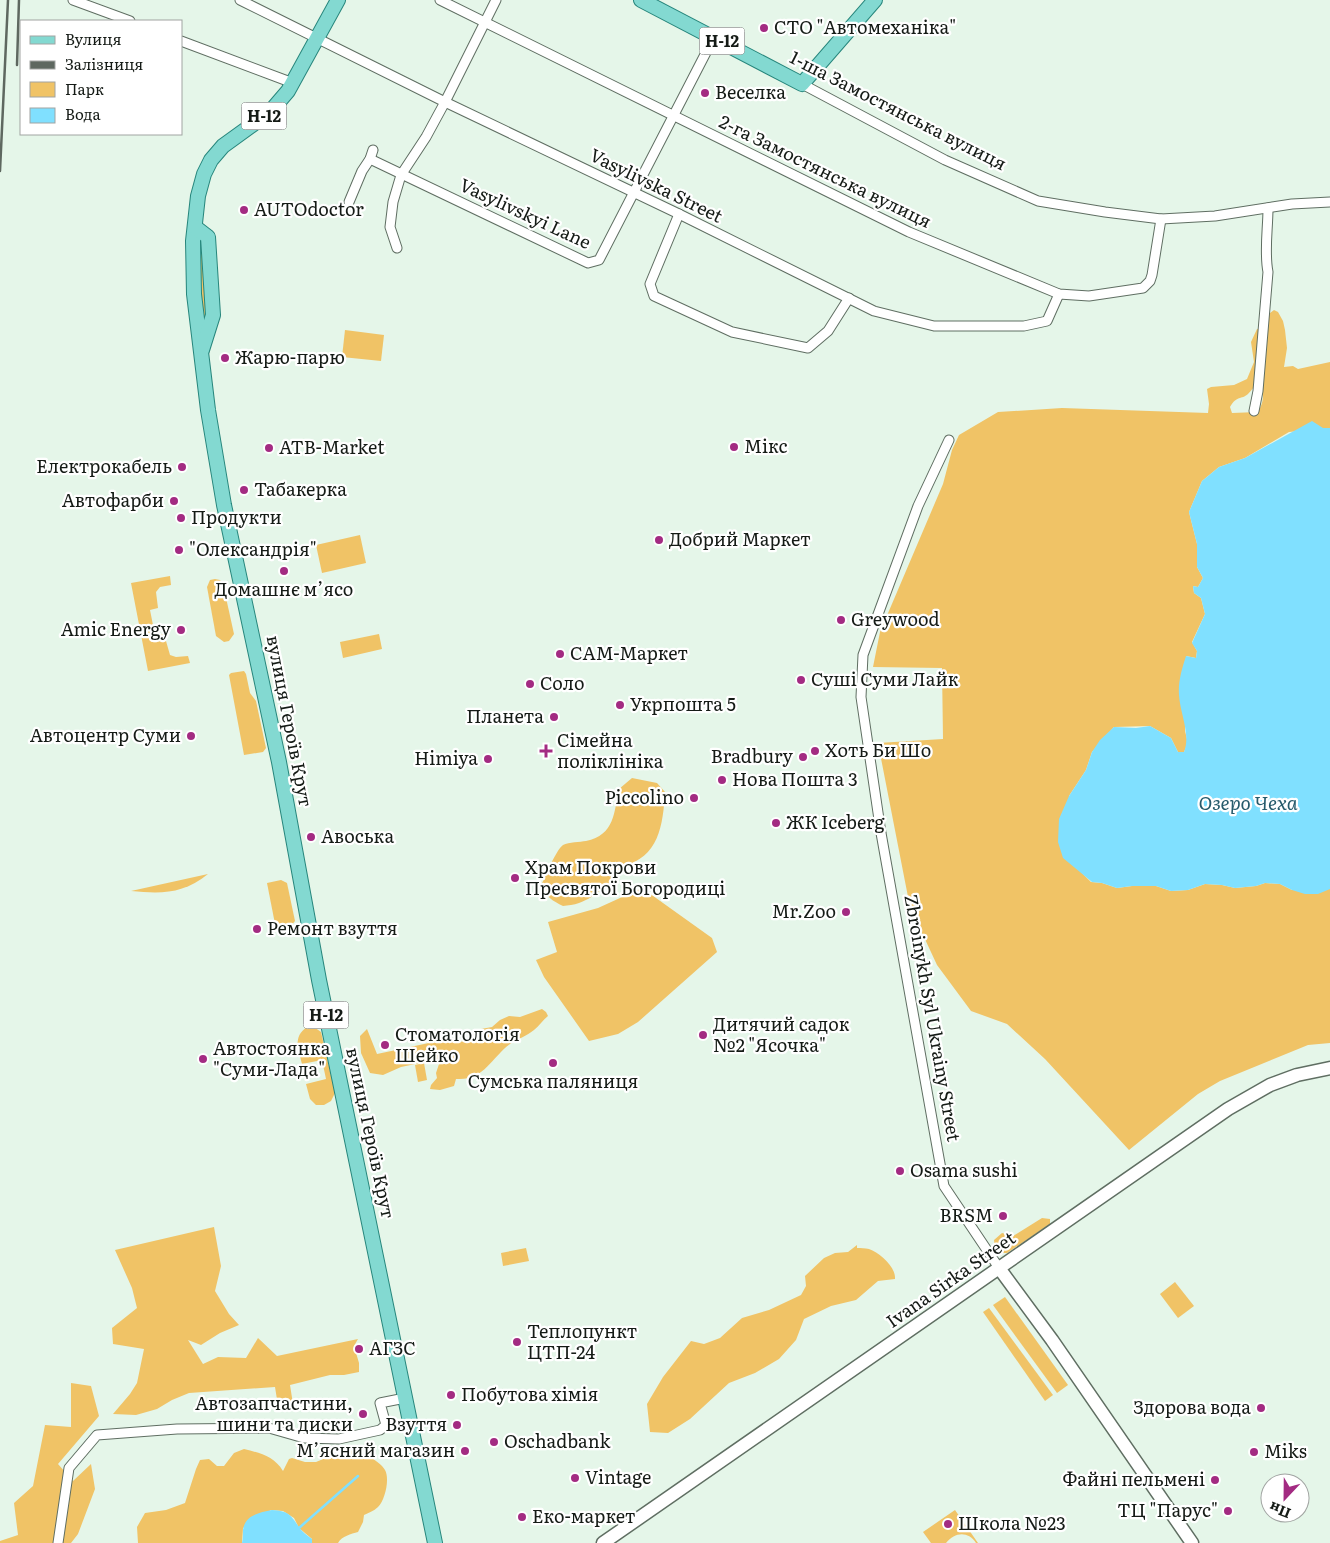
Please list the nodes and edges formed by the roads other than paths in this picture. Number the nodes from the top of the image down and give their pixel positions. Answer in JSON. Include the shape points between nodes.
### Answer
{"nodes":[{"id":1,"x":73,"y":0,"type":"edge"},
{"id":2,"x":240,"y":0,"type":"edge"},
{"id":3,"x":338,"y":0,"type":"edge"},
{"id":4,"x":440,"y":0,"type":"edge"},
{"id":5,"x":496,"y":0,"type":"edge"},
{"id":6,"x":641,"y":0,"type":"edge"},
{"id":7,"x":875,"y":0,"type":"edge"},
{"id":8,"x":127,"y":20,"type":"edge"},
{"id":9,"x":484,"y":22,"type":"junction"},
{"id":10,"x":714,"y":37,"type":"junction"},
{"id":11,"x":318,"y":38,"type":"junction"},
{"id":12,"x":182,"y":41,"type":"edge"},
{"id":13,"x":293,"y":83,"type":"junction"},
{"id":14,"x":802,"y":84,"type":"junction"},
{"id":15,"x":445,"y":102,"type":"junction"},
{"id":16,"x":674,"y":116,"type":"junction"},
{"id":17,"x":401,"y":174,"type":"junction"},
{"id":18,"x":635,"y":192,"type":"junction"},
{"id":19,"x":349,"y":202,"type":"dead end"},
{"id":20,"x":1330,"y":202,"type":"edge"},
{"id":21,"x":1268,"y":208,"type":"junction"},
{"id":22,"x":679,"y":214,"type":"junction"},
{"id":23,"x":1162,"y":219,"type":"junction"},
{"id":24,"x":397,"y":248,"type":"dead end"},
{"id":25,"x":1059,"y":294,"type":"junction"},
{"id":26,"x":849,"y":298,"type":"junction"},
{"id":27,"x":1254,"y":411,"type":"dead end"},
{"id":28,"x":949,"y":440,"type":"dead end"},
{"id":29,"x":1330,"y":1068,"type":"edge"},
{"id":30,"x":999,"y":1268,"type":"junction"},
{"id":31,"x":405,"y":1398,"type":"junction"},
{"id":32,"x":58,"y":1543,"type":"edge"},
{"id":33,"x":436,"y":1543,"type":"edge"},
{"id":34,"x":603,"y":1543,"type":"edge"},
{"id":35,"x":1192,"y":1543,"type":"edge"}],
"edges":[{"from":1,"to":8,"type":"street"},
{"from":2,"to":11,"type":"street","name":"Vasylivska Street"},
{"from":3,"to":11,"type":"main road","number":"Н-12"},
{"from":4,"to":9,"type":"street","name":"2-га Замостянська вулиця"},
{"from":5,"to":9,"type":"street"},
{"from":6,"to":10,"type":"main road","name":"1-ша Замостянська вулиця","number":"Н-12"},
{"from":7,"to":14,"type":"main road"},
{"from":9,"to":15,"type":"street"},
{"from":9,"to":16,"type":"street","name":"2-га Замостянська вулиця"},
{"from":10,"to":14,"type":"main road","name":"1-ша Замостянська вулиця","number":"Н-12"},
{"from":10,"to":16,"type":"street"},
{"from":11,"to":13,"type":"main road","number":"Н-12"},
{"from":11,"to":15,"type":"street","name":"Vasylivska Street"},
{"from":12,"to":13,"type":"street"},
{"from":13,"to":31,"type":"main road","name":"вулиця Героїв Крут","number":"Н-12","via":[[270,112],[223,146],[204,174],[193,241],[194,294],[200,355],[224,505],[279,762],[319,980]]},
{"from":14,"to":23,"type":"street","name":"1-ша Замостянська вулиця","via":[[945,160],[1038,201]]},
{"from":15,"to":17,"type":"street"},
{"from":15,"to":18,"type":"street","name":"Vasylivska Street"},
{"from":16,"to":18,"type":"street"},
{"from":16,"to":25,"type":"street","name":"2-га Замостянська вулиця","via":[[909,232]]},
{"from":17,"to":18,"type":"street","name":"Vasylivskyi Lane","via":[[588,262],[599,260]]},
{"from":17,"to":19,"type":"street","name":"Vasylivskyi Lane","via":[[371,155]]},
{"from":17,"to":24,"type":"street","via":[[390,227]]},
{"from":18,"to":22,"type":"street","name":"Vasylivska Street"},
{"from":20,"to":21,"type":"street","name":"1-ша Замостянська вулиця"},
{"from":21,"to":23,"type":"street","name":"1-ша Замостянська вулиця"},
{"from":21,"to":27,"type":"street","via":[[1265,258],[1268,272]]},
{"from":22,"to":26,"type":"street","name":"Vasylivska Street"},
{"from":22,"to":26,"type":"street","via":[[650,284],[654,296],[732,332],[808,348],[828,331]]},
{"from":23,"to":25,"type":"street","name":"2-га Замостянська вулиця","via":[[1152,275],[1143,288],[1089,296]]},
{"from":25,"to":26,"type":"street","name":"Vasylivska Street","via":[[1047,321],[1024,326],[934,326],[874,312]]},
{"from":28,"to":30,"type":"street","name":"Zbroinykh Syl Ukrainy Street","via":[[918,506],[863,655],[861,697],[881,833],[944,1186]]},
{"from":29,"to":30,"type":"street","name":"Ivana Sirka Street","via":[[1297,1075],[1228,1109]]},
{"from":30,"to":34,"type":"street","name":"Ivana Sirka Street"},
{"from":30,"to":35,"type":"street","name":"Zbroinykh Syl Ukrainy Street"},
{"from":31,"to":32,"type":"street","via":[[380,1403],[386,1426],[380,1430],[339,1439],[304,1438],[269,1428],[177,1429],[97,1435],[69,1468]]},
{"from":31,"to":33,"type":"main road","name":"вулиця Героїв Крут","number":"Н-12"}]}
